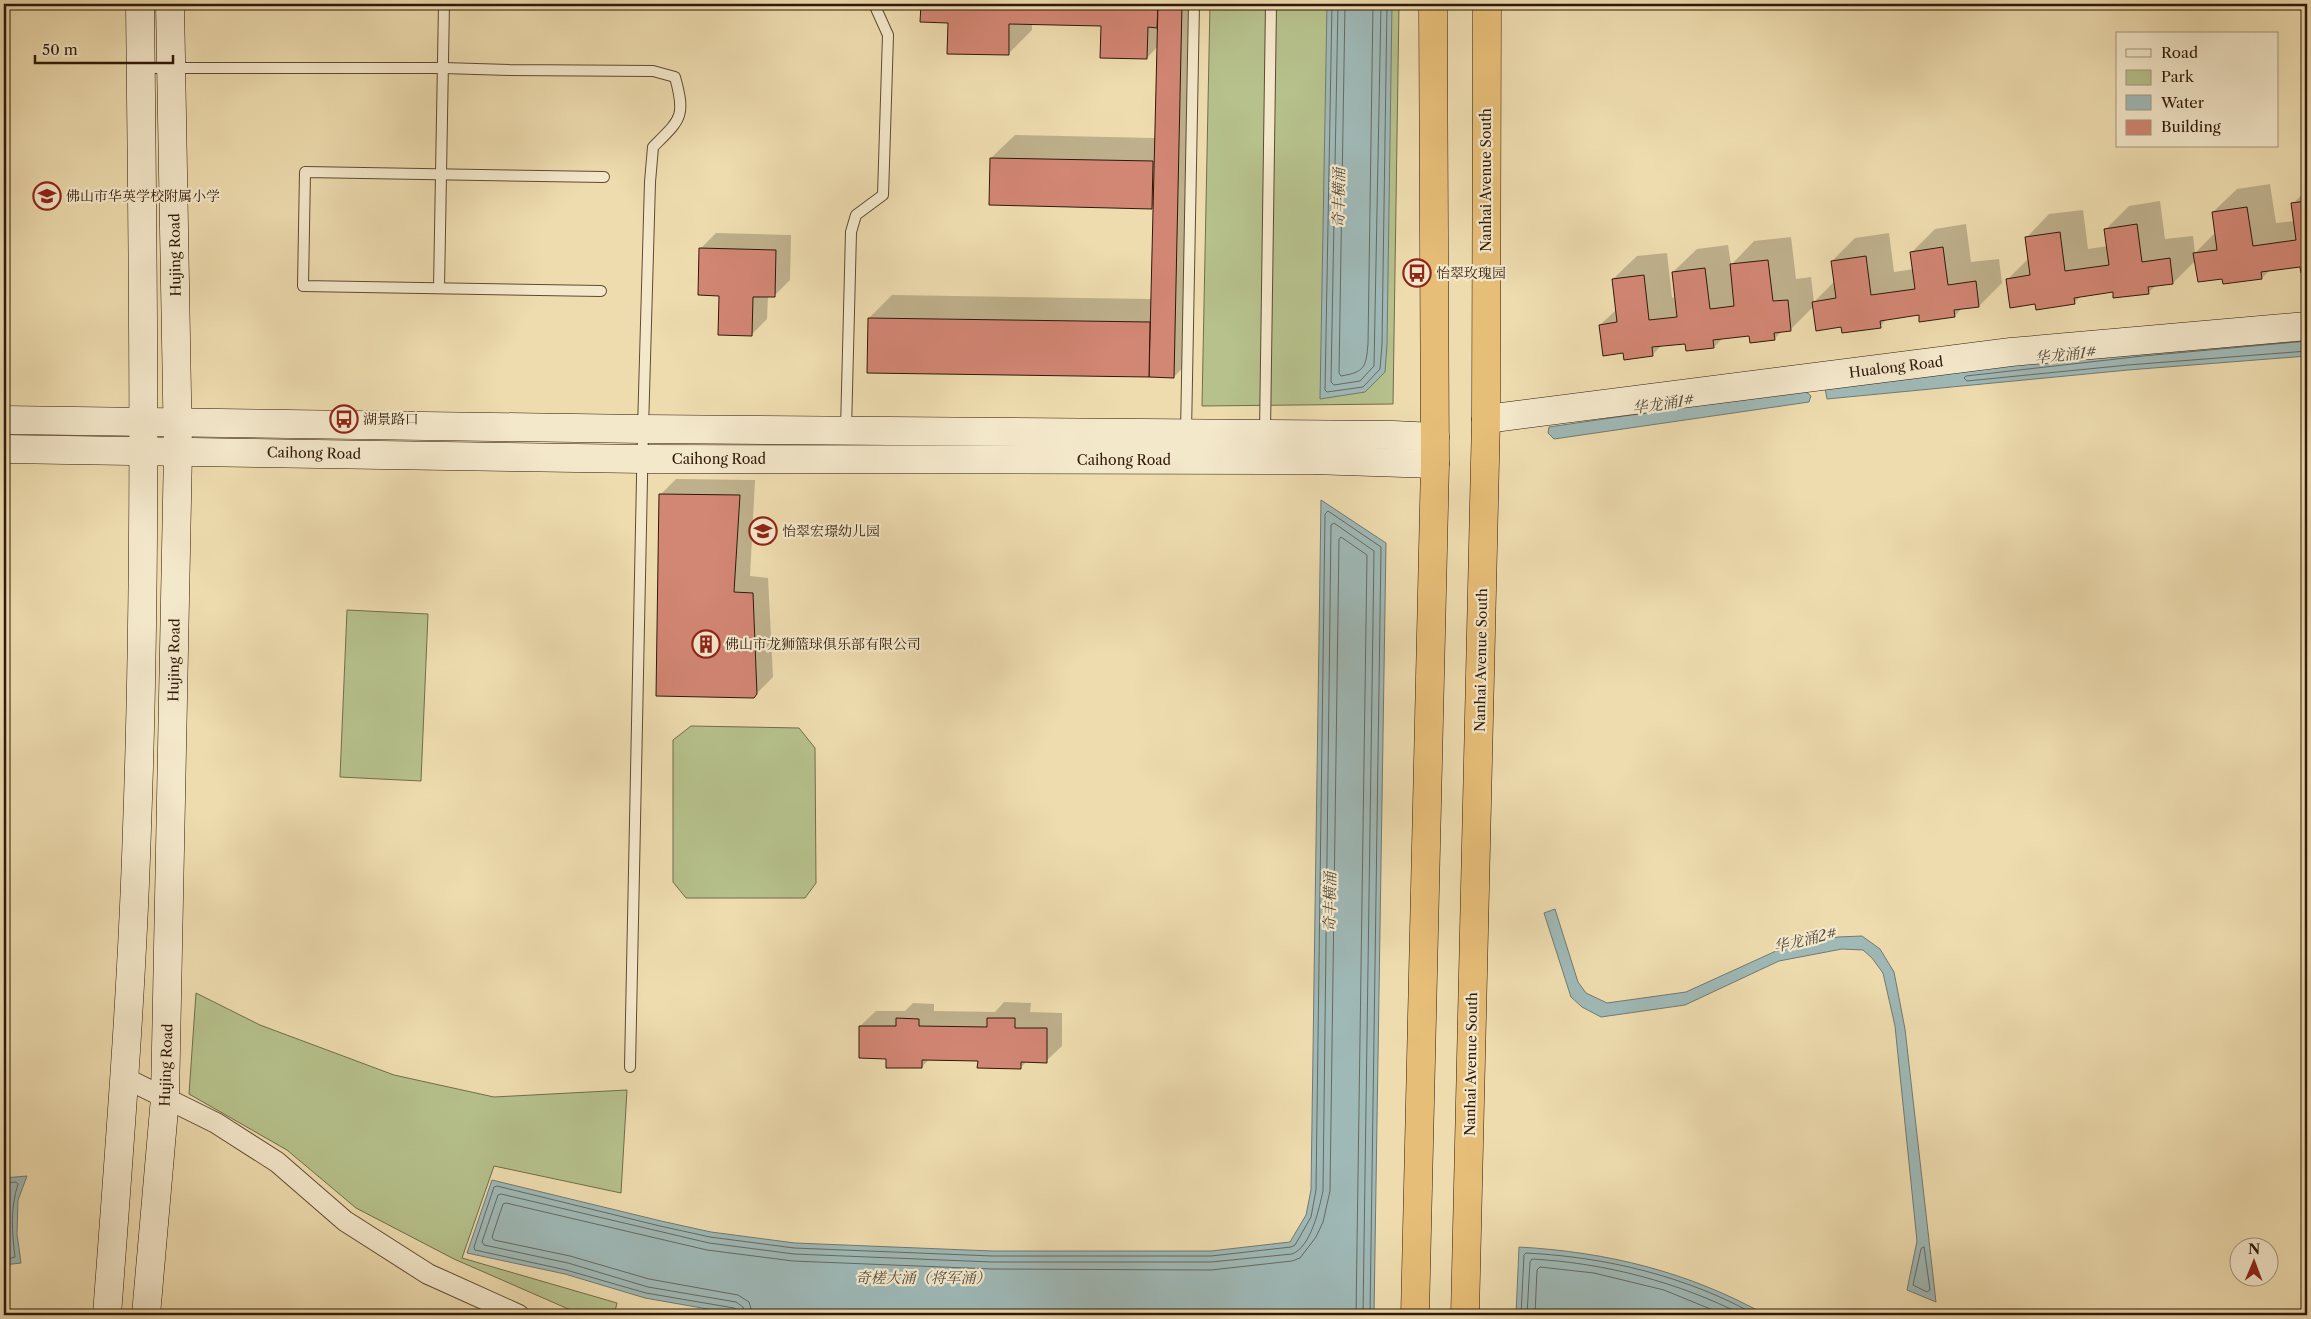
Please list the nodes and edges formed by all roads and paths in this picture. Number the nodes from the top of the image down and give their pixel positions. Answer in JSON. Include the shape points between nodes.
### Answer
{"nodes":[{"id":1,"x":140,"y":4,"type":"edge"},
{"id":2,"x":170,"y":4,"type":"edge"},
{"id":3,"x":444,"y":4,"type":"edge"},
{"id":4,"x":874,"y":4,"type":"edge"},
{"id":5,"x":1194,"y":4,"type":"edge"},
{"id":6,"x":1272,"y":4,"type":"edge"},
{"id":7,"x":1433,"y":4,"type":"edge"},
{"id":8,"x":1487,"y":4,"type":"edge"},
{"id":9,"x":171,"y":67,"type":"junction"},
{"id":10,"x":141,"y":68,"type":"junction"},
{"id":11,"x":443,"y":68,"type":"junction"},
{"id":12,"x":440,"y":174,"type":"junction"},
{"id":13,"x":604,"y":176,"type":"dead end"},
{"id":14,"x":439,"y":288,"type":"junction"},
{"id":15,"x":601,"y":291,"type":"dead end"},
{"id":16,"x":2307,"y":326,"type":"edge"},
{"id":17,"x":1486,"y":419,"type":"junction"},
{"id":18,"x":4,"y":420,"type":"edge"},
{"id":19,"x":145,"y":421,"type":"junction"},
{"id":20,"x":179,"y":422,"type":"junction"},
{"id":21,"x":643,"y":429,"type":"junction"},
{"id":22,"x":846,"y":431,"type":"junction"},
{"id":23,"x":1186,"y":435,"type":"junction"},
{"id":24,"x":1266,"y":435,"type":"junction"},
{"id":25,"x":1435,"y":437,"type":"junction"},
{"id":26,"x":1312,"y":448,"type":"junction"},
{"id":27,"x":1393,"y":448,"type":"junction"},
{"id":28,"x":4,"y":449,"type":"edge"},
{"id":29,"x":144,"y":450,"type":"junction"},
{"id":30,"x":178,"y":451,"type":"junction"},
{"id":31,"x":643,"y":459,"type":"junction"},
{"id":32,"x":1435,"y":464,"type":"junction"},
{"id":33,"x":630,"y":1067,"type":"dead end"},
{"id":34,"x":125,"y":1078,"type":"junction"},
{"id":35,"x":166,"y":1098,"type":"junction"},
{"id":36,"x":107,"y":1315,"type":"edge"},
{"id":37,"x":146,"y":1315,"type":"edge"},
{"id":38,"x":519,"y":1315,"type":"edge"},
{"id":39,"x":1415,"y":1315,"type":"edge"},
{"id":40,"x":1465,"y":1315,"type":"edge"}],
"edges":[{"from":1,"to":10,"type":"street"},
{"from":2,"to":9,"type":"street","name":"Hujing Road"},
{"from":3,"to":11,"type":"lane"},
{"from":4,"to":22,"type":"lane","via":[[888,35],[883,195],[856,215],[851,232]]},
{"from":5,"to":23,"type":"lane"},
{"from":6,"to":24,"type":"lane"},
{"from":7,"to":25,"type":"highway"},
{"from":8,"to":17,"type":"highway","name":"Nanhai Avenue South"},
{"from":9,"to":10,"type":"lane"},
{"from":9,"to":11,"type":"lane"},
{"from":9,"to":20,"type":"street","name":"Hujing Road"},
{"from":10,"to":19,"type":"street"},
{"from":11,"to":12,"type":"lane"},
{"from":11,"to":21,"type":"lane","via":[[653,71],[675,77],[682,102],[678,122],[653,146]]},
{"from":12,"to":13,"type":"lane"},
{"from":12,"to":14,"type":"lane"},
{"from":12,"to":14,"type":"lane","via":[[305,172],[303,286]]},
{"from":14,"to":15,"type":"lane"},
{"from":16,"to":17,"type":"street","name":"Hualong Road","via":[[2011,352]]},
{"from":17,"to":40,"type":"highway","name":"Nanhai Avenue South"},
{"from":18,"to":19,"type":"street","name":"Caihong Road"},
{"from":19,"to":20,"type":"street","name":"Caihong Road"},
{"from":19,"to":29,"type":"street"},
{"from":20,"to":21,"type":"street","name":"Caihong Road"},
{"from":20,"to":30,"type":"street","name":"Hujing Road"},
{"from":21,"to":22,"type":"street","name":"Caihong Road"},
{"from":21,"to":31,"type":"lane"},
{"from":22,"to":23,"type":"street","name":"Caihong Road"},
{"from":23,"to":24,"type":"street","name":"Caihong Road"},
{"from":24,"to":26,"type":"street","name":"Caihong Road"},
{"from":25,"to":27,"type":"street","name":"Caihong Road"},
{"from":25,"to":32,"type":"highway"},
{"from":26,"to":27,"type":"street","name":"Caihong Road"},
{"from":26,"to":31,"type":"street","name":"Caihong Road"},
{"from":27,"to":32,"type":"street","name":"Caihong Road"},
{"from":28,"to":29,"type":"street","name":"Caihong Road"},
{"from":29,"to":30,"type":"street","name":"Caihong Road"},
{"from":29,"to":34,"type":"street","via":[[137,828]]},
{"from":30,"to":31,"type":"street","name":"Caihong Road"},
{"from":30,"to":35,"type":"street","name":"Hujing Road"},
{"from":31,"to":33,"type":"lane"},
{"from":32,"to":39,"type":"highway"},
{"from":34,"to":35,"type":"street"},
{"from":34,"to":36,"type":"street"},
{"from":35,"to":37,"type":"street","name":"Hujing Road"},
{"from":35,"to":38,"type":"street","via":[[216,1123],[276,1162],[345,1221],[428,1274]]}]}
